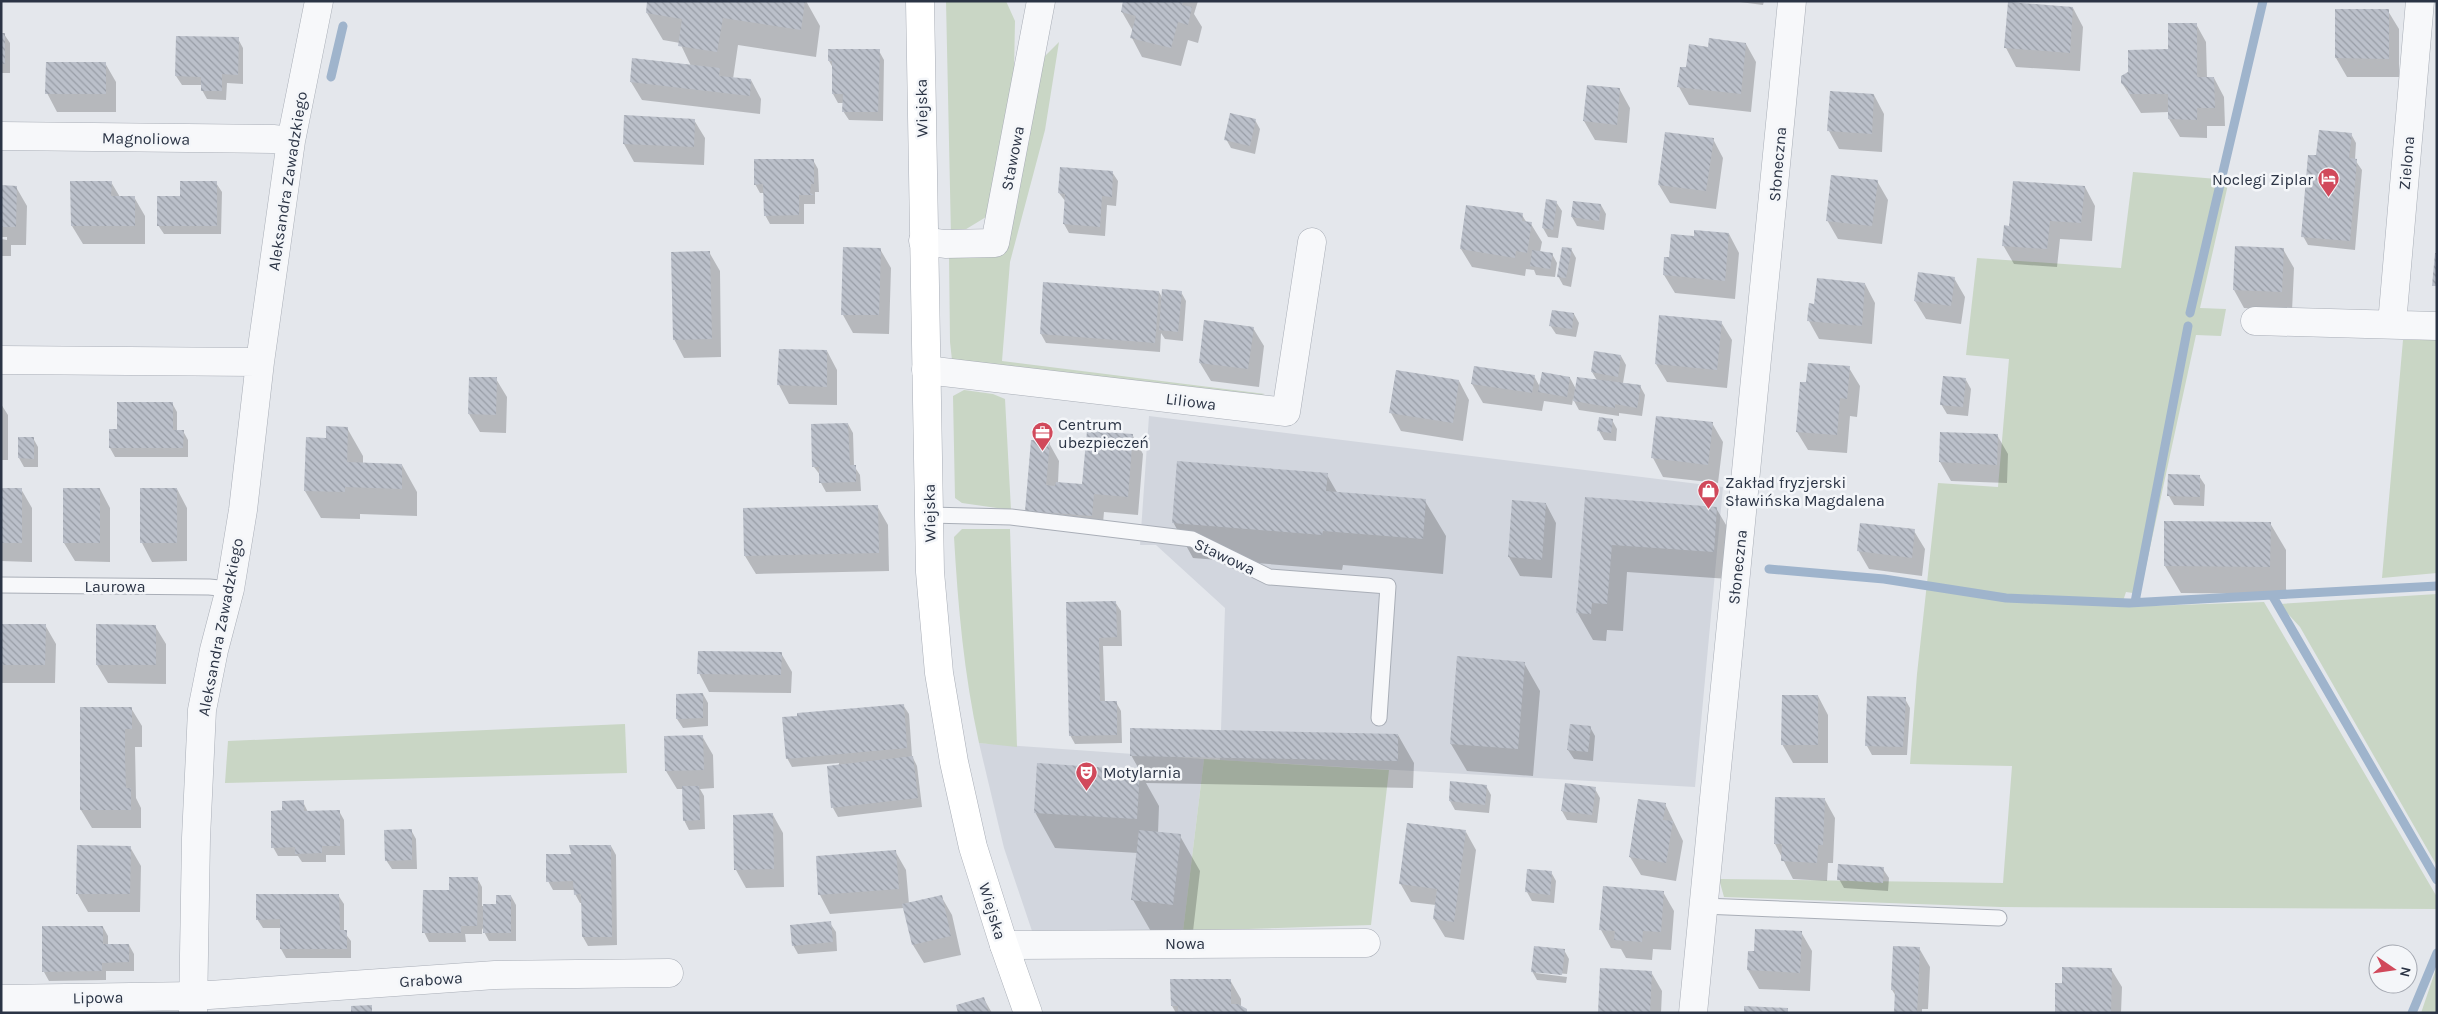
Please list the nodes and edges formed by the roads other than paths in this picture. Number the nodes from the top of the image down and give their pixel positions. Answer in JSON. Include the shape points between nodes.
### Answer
{"nodes":[{"id":1,"x":319,"y":1,"type":"edge"},
{"id":2,"x":920,"y":1,"type":"edge"},
{"id":3,"x":1041,"y":1,"type":"edge"},
{"id":4,"x":1792,"y":1,"type":"edge"},
{"id":5,"x":2420,"y":1,"type":"edge"},
{"id":6,"x":1,"y":136,"type":"edge"},
{"id":7,"x":291,"y":142,"type":"junction"},
{"id":8,"x":923,"y":242,"type":"junction"},
{"id":9,"x":1312,"y":242,"type":"dead end"},
{"id":10,"x":2255,"y":321,"type":"dead end"},
{"id":11,"x":2392,"y":324,"type":"junction"},
{"id":12,"x":2437,"y":326,"type":"edge"},
{"id":13,"x":1,"y":360,"type":"edge"},
{"id":14,"x":260,"y":362,"type":"junction"},
{"id":15,"x":926,"y":370,"type":"junction"},
{"id":16,"x":929,"y":515,"type":"junction"},
{"id":17,"x":1,"y":585,"type":"edge"},
{"id":18,"x":230,"y":589,"type":"junction"},
{"id":19,"x":1379,"y":718,"type":"dead end"},
{"id":20,"x":1704,"y":906,"type":"junction"},
{"id":21,"x":1999,"y":918,"type":"dead end"},
{"id":22,"x":1366,"y":943,"type":"dead end"},
{"id":23,"x":1004,"y":945,"type":"junction"},
{"id":24,"x":669,"y":973,"type":"dead end"},
{"id":25,"x":1,"y":999,"type":"edge"},
{"id":26,"x":194,"y":1004,"type":"edge"},
{"id":27,"x":1028,"y":1013,"type":"edge"},
{"id":28,"x":1693,"y":1013,"type":"edge"}],
"edges":[{"from":1,"to":7,"type":"street","name":"Aleksandra Zawadzkiego"},
{"from":2,"to":8,"type":"street","name":"Wiejska"},
{"from":3,"to":8,"type":"street","name":"Stawowa","via":[[995,243]]},
{"from":4,"to":20,"type":"street","name":"Słoneczna"},
{"from":5,"to":11,"type":"street","name":"Zielona"},
{"from":6,"to":7,"type":"street","name":"Magnoliowa","via":[[273,139]]},
{"from":7,"to":14,"type":"street","name":"Aleksandra Zawadzkiego"},
{"from":8,"to":15,"type":"street","name":"Wiejska"},
{"from":9,"to":15,"type":"street","name":"Liliowa","via":[[1286,412]]},
{"from":10,"to":11,"type":"street"},
{"from":11,"to":12,"type":"street"},
{"from":13,"to":14,"type":"street"},
{"from":14,"to":18,"type":"street","name":"Aleksandra Zawadzkiego","via":[[243,510]]},
{"from":15,"to":16,"type":"street","name":"Wiejska"},
{"from":16,"to":19,"type":"lane","name":"Stawowa","via":[[1011,517],[1192,539],[1269,577],[1388,586]]},
{"from":16,"to":23,"type":"street","name":"Wiejska","via":[[930,572],[939,673],[954,762],[973,847]]},
{"from":17,"to":18,"type":"lane","name":"Laurowa"},
{"from":18,"to":26,"type":"street","name":"Aleksandra Zawadzkiego","via":[[202,710],[196,838]]},
{"from":20,"to":21,"type":"lane"},
{"from":20,"to":28,"type":"street","name":"Słoneczna"},
{"from":22,"to":23,"type":"street","name":"Nowa"},
{"from":23,"to":27,"type":"street","name":"Wiejska"},
{"from":24,"to":26,"type":"street","name":"Grabowa","via":[[495,975]]},
{"from":25,"to":26,"type":"street","name":"Lipowa"}]}
